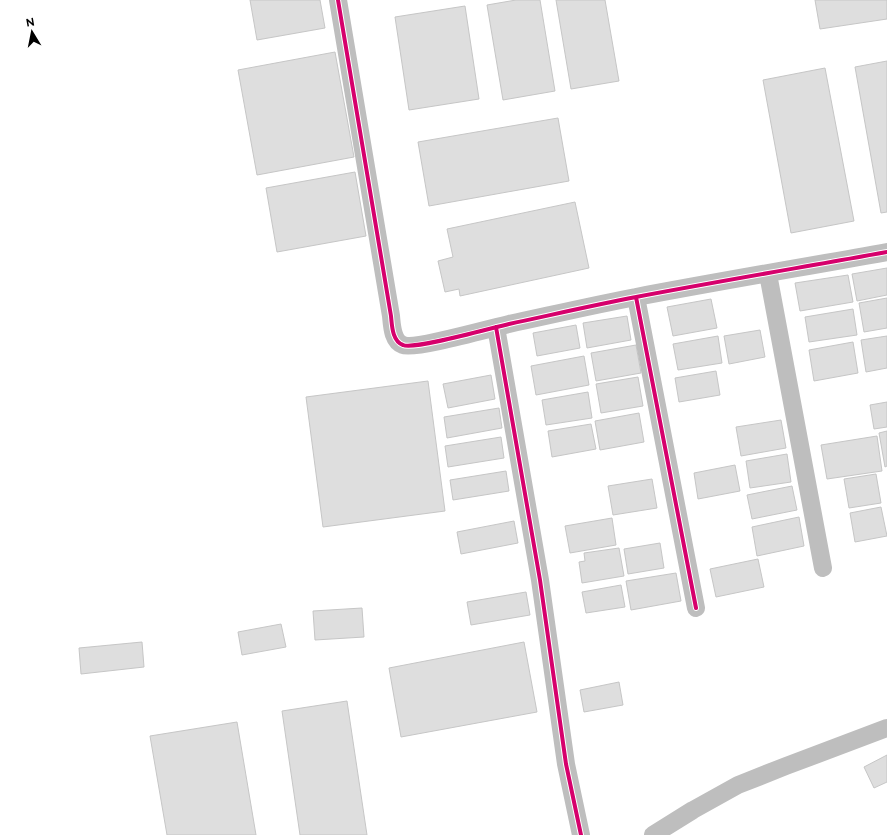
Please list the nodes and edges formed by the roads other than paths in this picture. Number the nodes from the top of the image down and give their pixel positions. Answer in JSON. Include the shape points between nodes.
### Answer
{"nodes":[{"id":1,"x":343,"y":1,"type":"edge"},
{"id":2,"x":887,"y":252,"type":"edge"},
{"id":3,"x":768,"y":274,"type":"junction"},
{"id":4,"x":636,"y":297,"type":"junction"},
{"id":5,"x":496,"y":327,"type":"junction"},
{"id":6,"x":823,"y":568,"type":"dead end"},
{"id":7,"x":696,"y":608,"type":"dead end"},
{"id":8,"x":887,"y":728,"type":"edge"},
{"id":9,"x":581,"y":835,"type":"edge"},
{"id":10,"x":653,"y":835,"type":"edge"}],
"edges":[{"from":1,"to":5,"type":"street","via":[[395,337],[403,346],[409,347]]},
{"from":2,"to":3,"type":"street"},
{"from":3,"to":4,"type":"street"},
{"from":3,"to":6,"type":"street"},
{"from":4,"to":5,"type":"street"},
{"from":4,"to":7,"type":"street"},
{"from":5,"to":9,"type":"street","via":[[540,580],[566,764]]},
{"from":8,"to":10,"type":"street","via":[[738,785]]}]}
